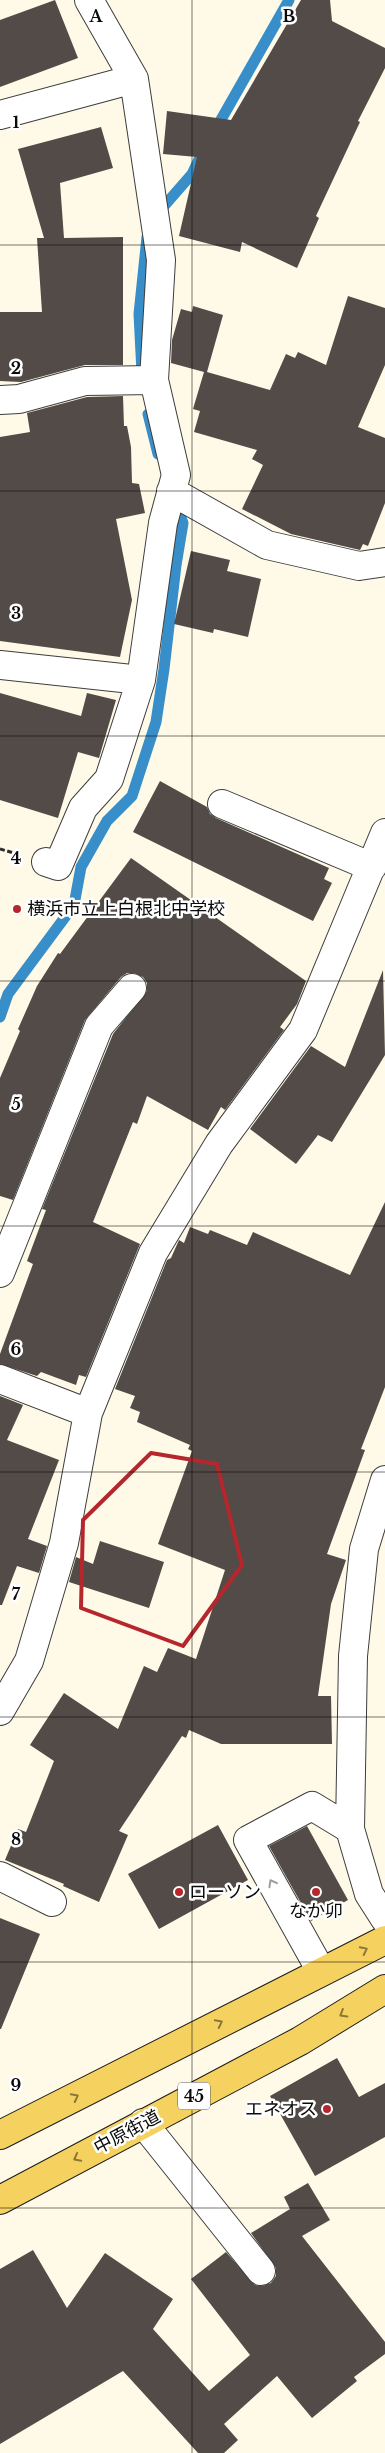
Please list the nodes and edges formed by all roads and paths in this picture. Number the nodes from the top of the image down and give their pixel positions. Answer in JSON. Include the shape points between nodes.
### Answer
{"nodes":[{"id":1,"x":89,"y":0,"type":"edge"},
{"id":2,"x":134,"y":79,"type":"junction"},
{"id":3,"x":0,"y":115,"type":"edge"},
{"id":4,"x":154,"y":380,"type":"junction"},
{"id":5,"x":0,"y":400,"type":"edge"},
{"id":6,"x":171,"y":491,"type":"junction"},
{"id":7,"x":385,"y":562,"type":"edge"},
{"id":8,"x":0,"y":665,"type":"edge"},
{"id":9,"x":141,"y":680,"type":"junction"},
{"id":10,"x":222,"y":804,"type":"dead end"},
{"id":11,"x":385,"y":833,"type":"edge"},
{"id":12,"x":46,"y":862,"type":"dead end"},
{"id":13,"x":372,"y":867,"type":"junction"},
{"id":14,"x":132,"y":988,"type":"dead end"},
{"id":15,"x":0,"y":1273,"type":"edge"},
{"id":16,"x":0,"y":1379,"type":"edge"},
{"id":17,"x":88,"y":1414,"type":"junction"},
{"id":18,"x":385,"y":1480,"type":"edge"},
{"id":19,"x":0,"y":1711,"type":"edge"},
{"id":20,"x":350,"y":1829,"type":"junction"},
{"id":21,"x":0,"y":1876,"type":"edge"},
{"id":22,"x":52,"y":1902,"type":"dead end"},
{"id":23,"x":385,"y":1919,"type":"edge"},
{"id":24,"x":385,"y":1940,"type":"edge"},
{"id":25,"x":321,"y":1971,"type":"junction"},
{"id":26,"x":385,"y":1989,"type":"edge"},
{"id":27,"x":143,"y":2123,"type":"junction"},
{"id":28,"x":0,"y":2135,"type":"edge"},
{"id":29,"x":0,"y":2200,"type":"edge"},
{"id":30,"x":261,"y":2271,"type":"dead end"}],
"edges":[{"from":1,"to":2,"type":"street"},
{"from":2,"to":3,"type":"street"},
{"from":2,"to":4,"type":"street","via":[[161,260]]},
{"from":4,"to":5,"type":"street","via":[[86,381],[19,399]]},
{"from":4,"to":6,"type":"street","via":[[176,475]]},
{"from":6,"to":7,"type":"street","via":[[267,546],[359,566]]},
{"from":6,"to":9,"type":"street","via":[[163,523]]},
{"from":8,"to":9,"type":"street"},
{"from":9,"to":12,"type":"street","via":[[109,779],[82,808],[58,866]]},
{"from":10,"to":13,"type":"street"},
{"from":11,"to":13,"type":"street"},
{"from":13,"to":17,"type":"street","via":[[303,1030],[219,1144],[153,1253]]},
{"from":14,"to":15,"type":"street","via":[[99,1026]]},
{"from":16,"to":17,"type":"street"},
{"from":17,"to":19,"type":"street","via":[[64,1543],[29,1661]]},
{"from":18,"to":20,"type":"street","via":[[364,1549],[353,1656]]},
{"from":20,"to":23,"type":"street","via":[[369,1894]]},
{"from":25,"to":20,"type":"street","one_way":true,"via":[[248,1840],[312,1806]]},
{"from":21,"to":22,"type":"street"},
{"from":25,"to":24,"type":"main road","one_way":true},
{"from":28,"to":25,"type":"main road","one_way":true},
{"from":26,"to":27,"type":"main road","name":"中原街道","number":"45","one_way":true,"via":[[300,2040]]},
{"from":27,"to":29,"type":"main road","name":"中原街道","number":"45","one_way":true},
{"from":27,"to":30,"type":"street"}]}
